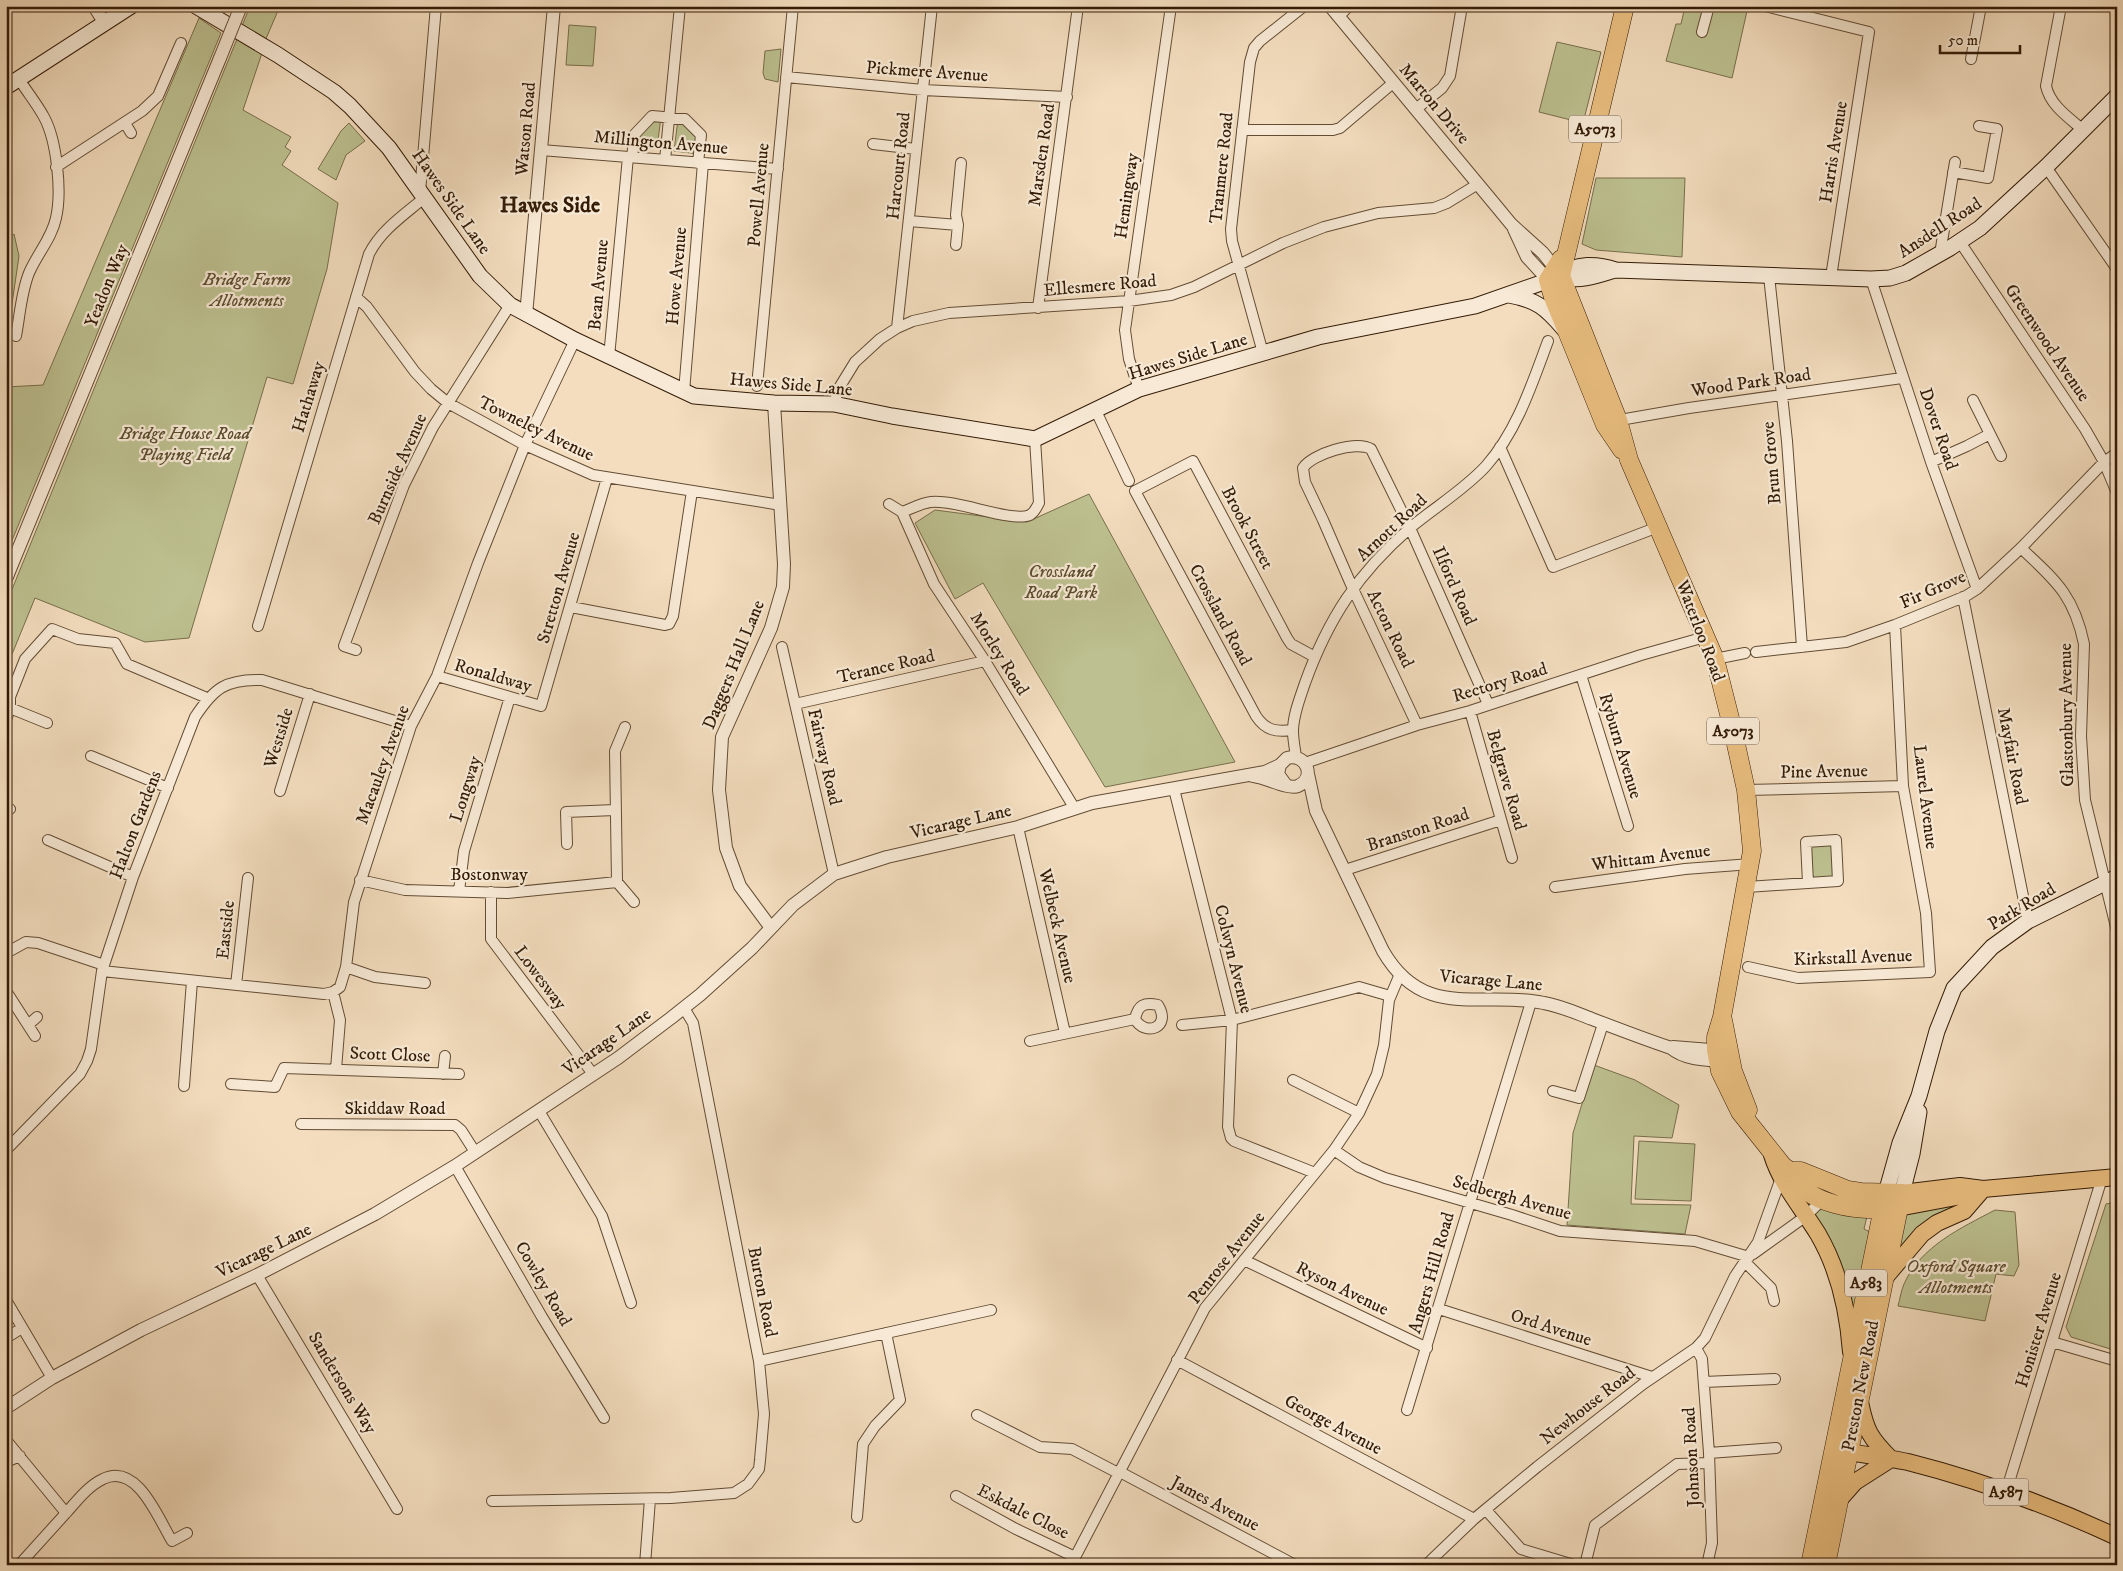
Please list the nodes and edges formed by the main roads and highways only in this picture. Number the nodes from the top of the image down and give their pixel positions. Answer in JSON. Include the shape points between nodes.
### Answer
{"nodes":[{"id":1,"x":132,"y":6,"type":"edge"},
{"id":2,"x":196,"y":6,"type":"edge"},
{"id":3,"x":1625,"y":6,"type":"edge"},
{"id":4,"x":12,"y":83,"type":"edge"},
{"id":5,"x":2117,"y":96,"type":"edge"},
{"id":6,"x":1555,"y":275,"type":"junction"},
{"id":7,"x":1507,"y":295,"type":"junction"},
{"id":8,"x":1566,"y":332,"type":"junction"},
{"id":9,"x":1611,"y":422,"type":"junction"},
{"id":10,"x":2111,"y":880,"type":"edge"},
{"id":11,"x":1786,"y":1174,"type":"junction"},
{"id":12,"x":2110,"y":1178,"type":"edge"},
{"id":13,"x":1983,"y":1189,"type":"junction"},
{"id":14,"x":1892,"y":1201,"type":"junction"},
{"id":15,"x":1806,"y":1216,"type":"joint"},
{"id":16,"x":1882,"y":1281,"type":"junction"},
{"id":17,"x":1851,"y":1357,"type":"junction"},
{"id":18,"x":1860,"y":1398,"type":"junction"},
{"id":19,"x":1840,"y":1451,"type":"junction"},
{"id":20,"x":1891,"y":1459,"type":"junction"},
{"id":21,"x":1839,"y":1500,"type":"junction"},
{"id":22,"x":2116,"y":1533,"type":"edge"},
{"id":23,"x":1810,"y":1565,"type":"edge"},
{"id":24,"x":1826,"y":1565,"type":"edge"}],
"edges":[{"from":1,"to":4,"type":"main road"},
{"from":2,"to":7,"type":"main road","name":"Hawes Side Lane","via":[[278,55],[344,100],[389,148],[480,276],[510,305],[609,357],[694,396],[834,404],[1035,439],[1139,389],[1328,335],[1476,306]]},
{"from":3,"to":6,"type":"highway","number":"A5073","via":[[1566,252]]},
{"from":5,"to":6,"type":"main road","name":"Ansdell Road","via":[[2000,212],[1960,242],[1906,273],[1870,279],[1616,270],[1569,279]]},
{"from":6,"to":7,"type":"main road","name":"Hawes Side Lane"},
{"from":6,"to":8,"type":"highway","name":"Waterloo Road"},
{"from":6,"to":9,"type":"highway","name":"Waterloo Road"},
{"from":7,"to":8,"type":"main road","via":[[1541,305]]},
{"from":8,"to":9,"type":"highway","name":"Waterloo Road"},
{"from":9,"to":11,"type":"highway","name":"Waterloo Road","number":"A5073","via":[[1706,636],[1732,726],[1746,790],[1752,836],[1751,864],[1716,1037],[1723,1056],[1728,1092]]},
{"from":10,"to":14,"type":"main road","name":"Park Road","via":[[2028,921],[1992,947],[1954,988],[1900,1143]]},
{"from":11,"to":14,"type":"highway","name":"Waterloo Road","number":"A5073","via":[[1801,1171],[1826,1192],[1858,1208]]},
{"from":11,"to":15,"type":"main road","name":"Waterloo Road"},
{"from":12,"to":13,"type":"main road"},
{"from":13,"to":14,"type":"main road","via":[[1960,1197]]},
{"from":13,"to":16,"type":"main road","via":[[1964,1211],[1922,1234]]},
{"from":14,"to":16,"type":"highway","name":"Preston New Road","number":"A583"},
{"from":14,"to":17,"type":"highway","name":"Preston New Road","number":"A583"},
{"from":15,"to":17,"type":"main road","name":"Preston New Road","via":[[1819,1236],[1836,1275],[1847,1317]]},
{"from":16,"to":18,"type":"highway","name":"Preston New Road","number":"A583"},
{"from":17,"to":19,"type":"highway","name":"Preston New Road","number":"A583"},
{"from":18,"to":19,"type":"highway","name":"Preston New Road","number":"A583"},
{"from":18,"to":20,"type":"main road","number":"A583","via":[[1867,1431]]},
{"from":19,"to":20,"type":"main road","number":"A587"},
{"from":19,"to":21,"type":"highway","name":"Preston New Road","number":"A583"},
{"from":19,"to":23,"type":"highway","name":"Preston New Road","number":"A583"},
{"from":20,"to":21,"type":"main road","via":[[1855,1482]]},
{"from":20,"to":22,"type":"main road","number":"A587","via":[[2006,1492]]},
{"from":21,"to":24,"type":"highway","name":"Preston New Road","number":"A583"}]}
